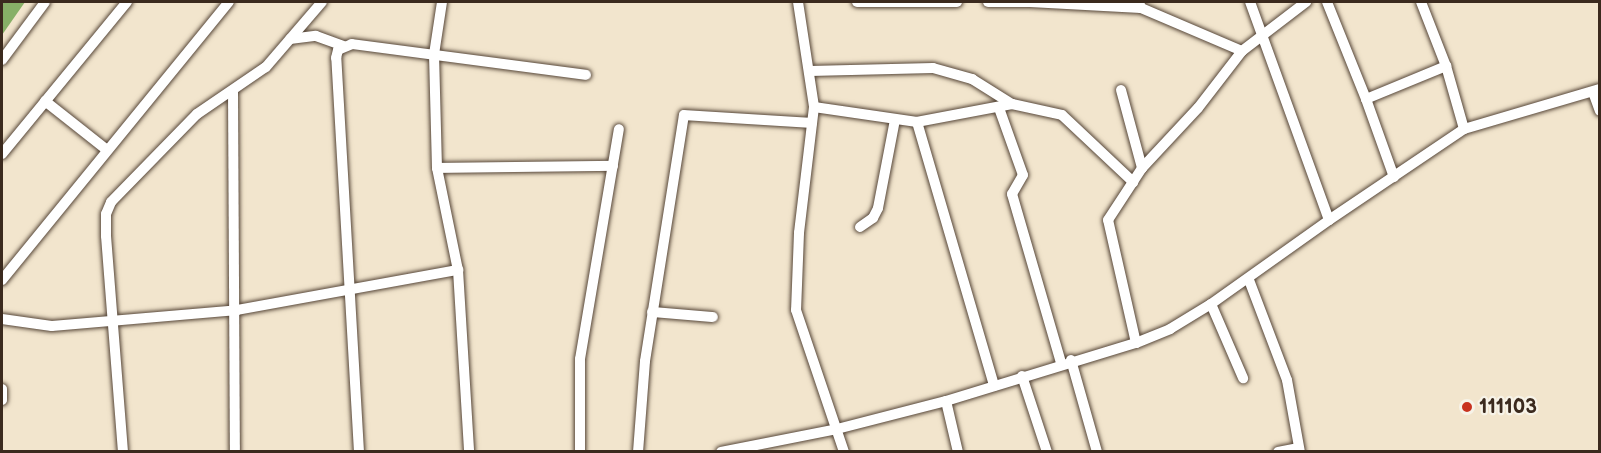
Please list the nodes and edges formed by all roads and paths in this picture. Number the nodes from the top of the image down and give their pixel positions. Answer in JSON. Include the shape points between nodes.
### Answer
{"nodes":[{"id":1,"x":45,"y":2,"type":"edge"},
{"id":2,"x":127,"y":2,"type":"edge"},
{"id":3,"x":229,"y":2,"type":"edge"},
{"id":4,"x":322,"y":2,"type":"edge"},
{"id":5,"x":442,"y":2,"type":"edge"},
{"id":6,"x":798,"y":2,"type":"edge"},
{"id":7,"x":857,"y":2,"type":"edge"},
{"id":8,"x":957,"y":2,"type":"edge"},
{"id":9,"x":988,"y":2,"type":"edge"},
{"id":10,"x":1016,"y":2,"type":"edge"},
{"id":11,"x":1030,"y":2,"type":"edge"},
{"id":12,"x":1250,"y":2,"type":"edge"},
{"id":13,"x":1306,"y":2,"type":"edge"},
{"id":14,"x":1327,"y":2,"type":"edge"},
{"id":15,"x":1421,"y":2,"type":"edge"},
{"id":16,"x":1140,"y":5,"type":"edge"},
{"id":17,"x":1261,"y":34,"type":"junction"},
{"id":18,"x":290,"y":39,"type":"junction"},
{"id":19,"x":343,"y":46,"type":"junction"},
{"id":20,"x":1242,"y":51,"type":"junction"},
{"id":21,"x":434,"y":54,"type":"junction"},
{"id":22,"x":2,"y":60,"type":"edge"},
{"id":23,"x":1446,"y":66,"type":"junction"},
{"id":24,"x":810,"y":71,"type":"junction"},
{"id":25,"x":586,"y":75,"type":"dead end"},
{"id":26,"x":233,"y":90,"type":"junction"},
{"id":27,"x":1121,"y":90,"type":"dead end"},
{"id":28,"x":1596,"y":91,"type":"edge"},
{"id":29,"x":1366,"y":99,"type":"junction"},
{"id":30,"x":45,"y":101,"type":"junction"},
{"id":31,"x":1012,"y":104,"type":"junction"},
{"id":32,"x":814,"y":107,"type":"junction"},
{"id":33,"x":999,"y":108,"type":"junction"},
{"id":34,"x":1599,"y":111,"type":"edge"},
{"id":35,"x":895,"y":120,"type":"junction"},
{"id":36,"x":917,"y":122,"type":"junction"},
{"id":37,"x":812,"y":123,"type":"junction"},
{"id":38,"x":620,"y":129,"type":"dead end"},
{"id":39,"x":1464,"y":129,"type":"junction"},
{"id":40,"x":107,"y":150,"type":"junction"},
{"id":41,"x":2,"y":154,"type":"edge"},
{"id":42,"x":613,"y":166,"type":"junction"},
{"id":43,"x":437,"y":168,"type":"junction"},
{"id":44,"x":1142,"y":168,"type":"junction"},
{"id":45,"x":1394,"y":177,"type":"junction"},
{"id":46,"x":1133,"y":182,"type":"junction"},
{"id":47,"x":1329,"y":220,"type":"junction"},
{"id":48,"x":860,"y":226,"type":"dead end"},
{"id":49,"x":458,"y":270,"type":"junction"},
{"id":50,"x":2,"y":280,"type":"edge"},
{"id":51,"x":1249,"y":280,"type":"junction"},
{"id":52,"x":352,"y":290,"type":"junction"},
{"id":53,"x":1211,"y":304,"type":"junction"},
{"id":54,"x":237,"y":310,"type":"junction"},
{"id":55,"x":652,"y":312,"type":"junction"},
{"id":56,"x":713,"y":316,"type":"dead end"},
{"id":57,"x":2,"y":319,"type":"edge"},
{"id":58,"x":111,"y":321,"type":"junction"},
{"id":59,"x":1136,"y":343,"type":"junction"},
{"id":60,"x":1066,"y":361,"type":"junction"},
{"id":61,"x":1022,"y":376,"type":"junction"},
{"id":62,"x":1243,"y":378,"type":"dead end"},
{"id":63,"x":994,"y":386,"type":"junction"},
{"id":64,"x":2,"y":388,"type":"edge"},
{"id":65,"x":2,"y":400,"type":"edge"},
{"id":66,"x":946,"y":401,"type":"junction"},
{"id":67,"x":837,"y":429,"type":"junction"},
{"id":68,"x":751,"y":449,"type":"edge"},
{"id":69,"x":1299,"y":450,"type":"edge"},
{"id":70,"x":123,"y":452,"type":"edge"},
{"id":71,"x":235,"y":452,"type":"edge"},
{"id":72,"x":359,"y":452,"type":"edge"},
{"id":73,"x":469,"y":452,"type":"edge"},
{"id":74,"x":580,"y":452,"type":"edge"},
{"id":75,"x":638,"y":452,"type":"edge"},
{"id":76,"x":722,"y":452,"type":"edge"},
{"id":77,"x":844,"y":452,"type":"edge"},
{"id":78,"x":958,"y":452,"type":"edge"},
{"id":79,"x":1047,"y":452,"type":"edge"},
{"id":80,"x":1097,"y":452,"type":"edge"},
{"id":81,"x":1278,"y":452,"type":"edge"}],
"edges":[{"from":1,"to":22,"type":"street"},
{"from":2,"to":30,"type":"street"},
{"from":3,"to":40,"type":"street"},
{"from":4,"to":18,"type":"street"},
{"from":5,"to":21,"type":"street"},
{"from":6,"to":24,"type":"street"},
{"from":7,"to":8,"type":"street"},
{"from":9,"to":10,"type":"street"},
{"from":10,"to":11,"type":"street"},
{"from":11,"to":16,"type":"street"},
{"from":12,"to":17,"type":"street"},
{"from":13,"to":17,"type":"street"},
{"from":14,"to":29,"type":"street"},
{"from":15,"to":23,"type":"street"},
{"from":16,"to":20,"type":"street"},
{"from":17,"to":20,"type":"street"},
{"from":17,"to":47,"type":"street"},
{"from":18,"to":19,"type":"street","via":[[316,36]]},
{"from":18,"to":26,"type":"street","via":[[257,75]]},
{"from":19,"to":21,"type":"street"},
{"from":19,"to":52,"type":"street","via":[[336,58]]},
{"from":20,"to":44,"type":"street","via":[[1198,108]]},
{"from":21,"to":25,"type":"street"},
{"from":21,"to":43,"type":"street"},
{"from":23,"to":29,"type":"street"},
{"from":23,"to":39,"type":"street"},
{"from":24,"to":31,"type":"street","via":[[933,68],[972,80]]},
{"from":24,"to":32,"type":"street"},
{"from":26,"to":54,"type":"street"},
{"from":26,"to":58,"type":"street","via":[[197,114],[111,202],[106,214]]},
{"from":27,"to":44,"type":"street"},
{"from":28,"to":34,"type":"street"},
{"from":28,"to":39,"type":"street"},
{"from":29,"to":45,"type":"street"},
{"from":30,"to":40,"type":"street"},
{"from":30,"to":41,"type":"street"},
{"from":31,"to":33,"type":"street"},
{"from":31,"to":46,"type":"street","via":[[1062,115]]},
{"from":32,"to":35,"type":"street"},
{"from":32,"to":37,"type":"street"},
{"from":33,"to":36,"type":"street"},
{"from":33,"to":60,"type":"street","via":[[1023,176],[1012,194]]},
{"from":35,"to":36,"type":"street"},
{"from":35,"to":48,"type":"street","via":[[878,208],[873,218]]},
{"from":36,"to":63,"type":"street"},
{"from":37,"to":55,"type":"street","via":[[684,115]]},
{"from":37,"to":67,"type":"street","via":[[796,310]]},
{"from":38,"to":42,"type":"street"},
{"from":39,"to":45,"type":"street"},
{"from":40,"to":50,"type":"street"},
{"from":42,"to":43,"type":"street"},
{"from":42,"to":74,"type":"street","via":[[580,359]]},
{"from":43,"to":49,"type":"street"},
{"from":44,"to":46,"type":"street"},
{"from":45,"to":47,"type":"street"},
{"from":46,"to":59,"type":"street","via":[[1108,219]]},
{"from":47,"to":51,"type":"street"},
{"from":49,"to":52,"type":"street"},
{"from":49,"to":73,"type":"street"},
{"from":51,"to":53,"type":"street"},
{"from":51,"to":69,"type":"street","via":[[1284,370]]},
{"from":52,"to":54,"type":"street"},
{"from":52,"to":72,"type":"street"},
{"from":53,"to":59,"type":"street","via":[[1170,329]]},
{"from":53,"to":62,"type":"street"},
{"from":54,"to":58,"type":"street"},
{"from":54,"to":71,"type":"street"},
{"from":55,"to":56,"type":"street"},
{"from":55,"to":75,"type":"street"},
{"from":57,"to":58,"type":"street","via":[[37,327]]},
{"from":58,"to":70,"type":"street"},
{"from":59,"to":60,"type":"street"},
{"from":60,"to":61,"type":"street"},
{"from":60,"to":80,"type":"street"},
{"from":61,"to":63,"type":"street"},
{"from":61,"to":79,"type":"street"},
{"from":63,"to":66,"type":"street"},
{"from":64,"to":65,"type":"street"},
{"from":66,"to":67,"type":"street"},
{"from":66,"to":78,"type":"street"},
{"from":67,"to":68,"type":"street"},
{"from":67,"to":77,"type":"street"},
{"from":68,"to":76,"type":"street"},
{"from":69,"to":81,"type":"street"}]}
